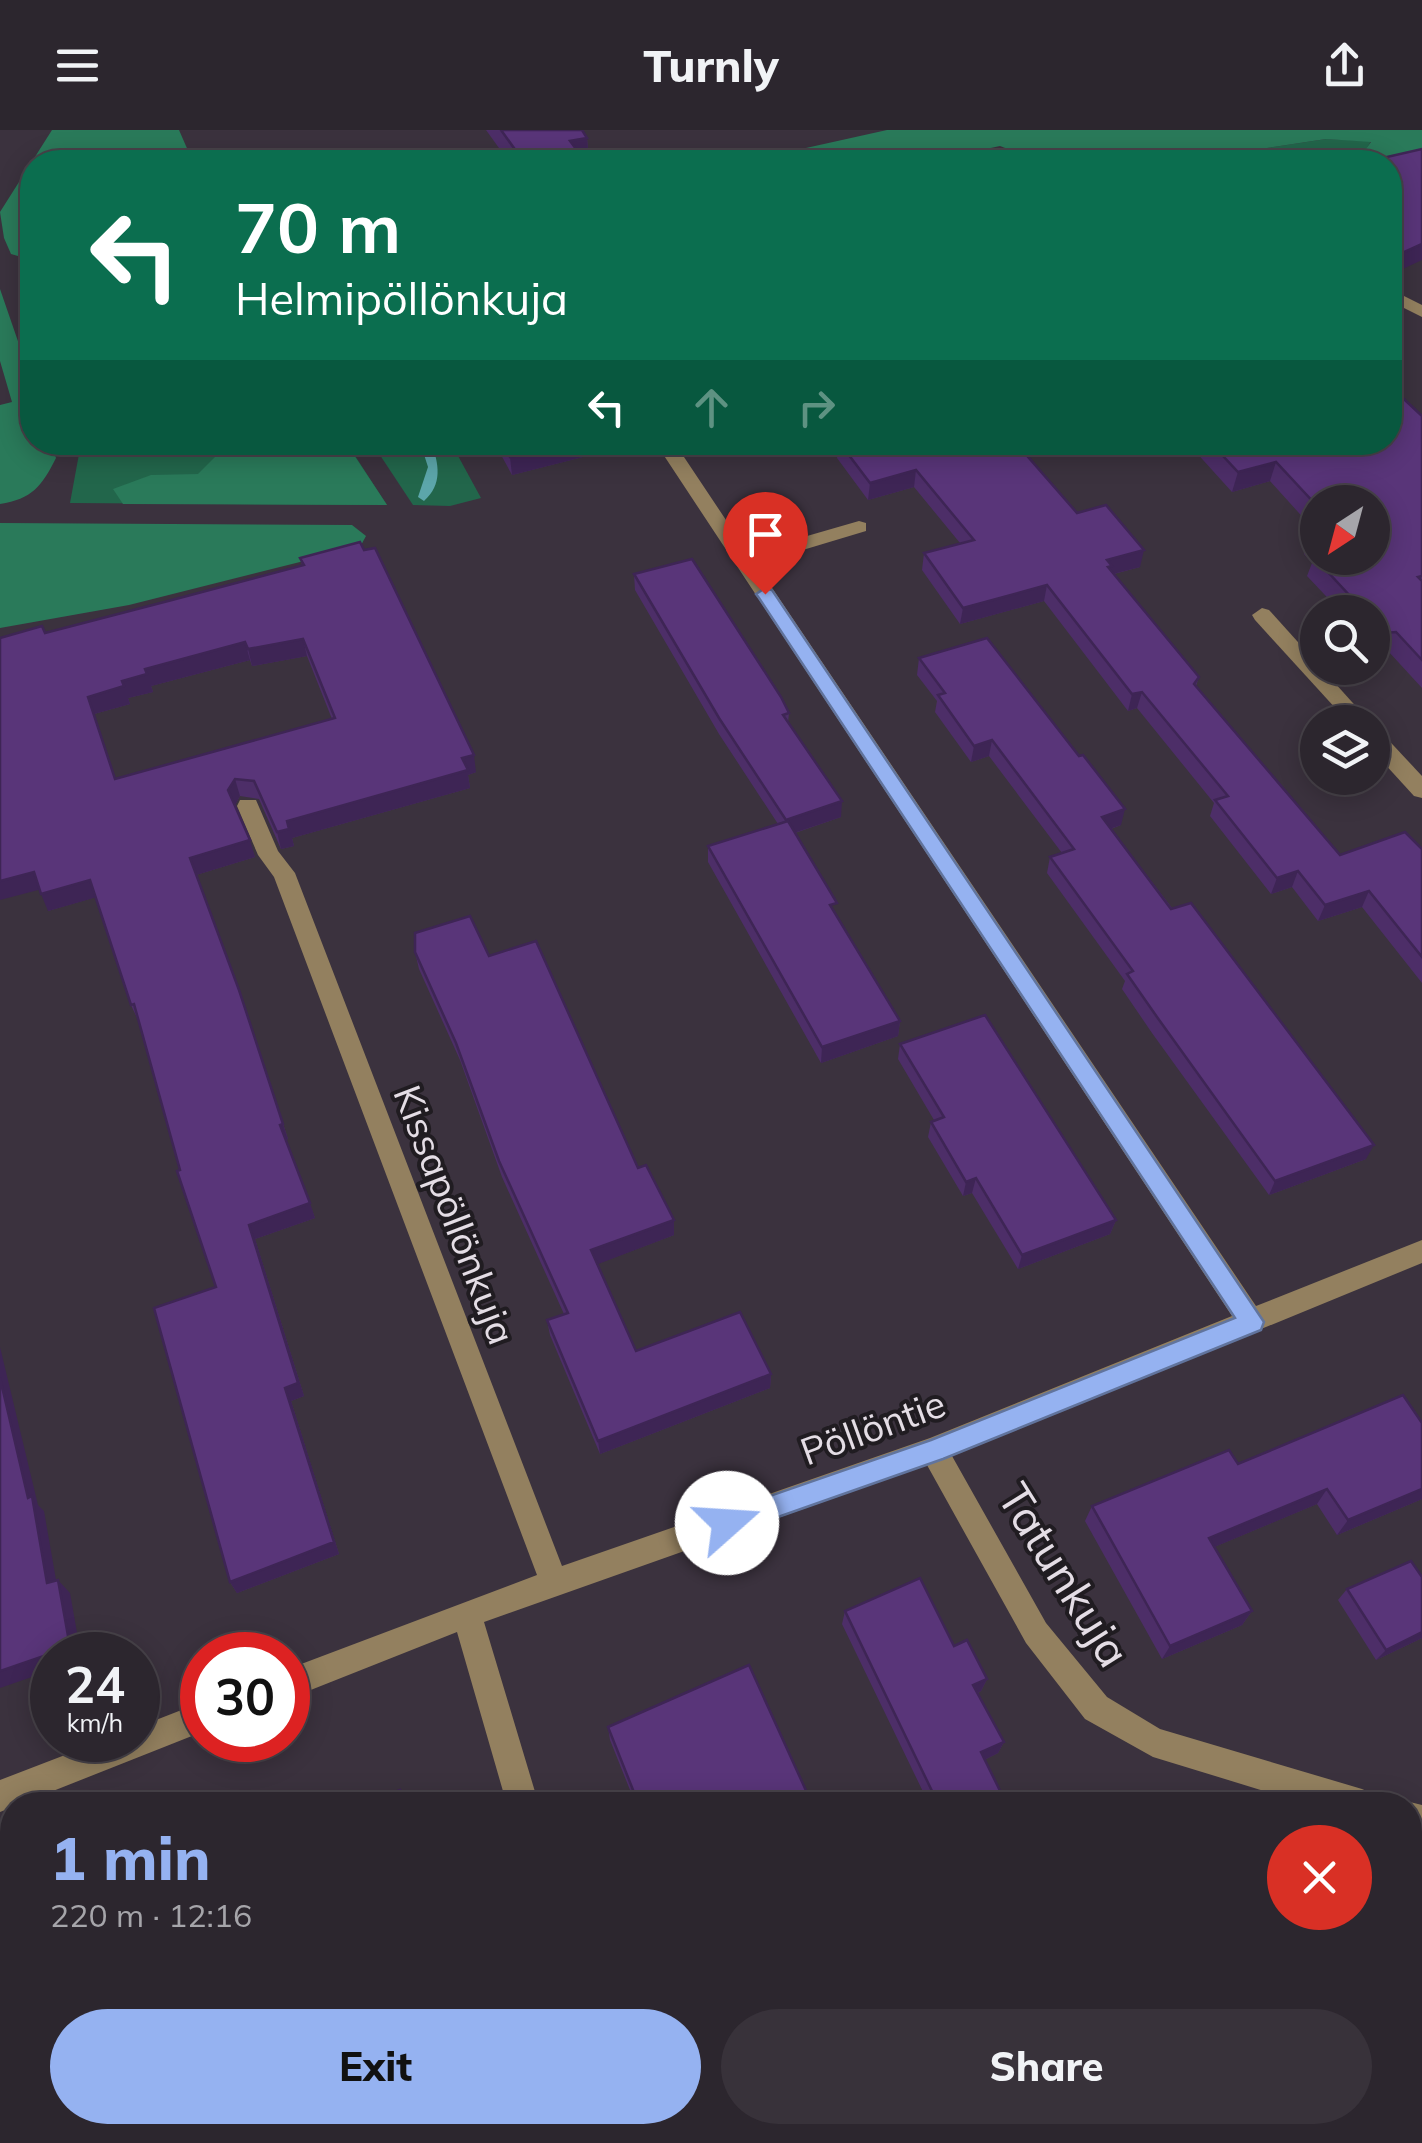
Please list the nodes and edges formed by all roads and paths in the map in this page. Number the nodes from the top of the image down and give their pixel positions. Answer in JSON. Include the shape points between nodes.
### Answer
{"nodes":[{"id":1,"x":672,"y":455,"type":"edge"},
{"id":2,"x":859,"y":527,"type":"dead end"},
{"id":3,"x":744,"y":561,"type":"junction"},
{"id":4,"x":1262,"y":614,"type":"dead end"},
{"id":5,"x":1345,"y":705,"type":"edge"},
{"id":6,"x":1390,"y":755,"type":"edge"},
{"id":7,"x":1422,"y":790,"type":"edge"},
{"id":8,"x":248,"y":806,"type":"edge"},
{"id":9,"x":1422,"y":1250,"type":"edge"},
{"id":10,"x":1252,"y":1322,"type":"junction"},
{"id":11,"x":934,"y":1450,"type":"junction"},
{"id":12,"x":554,"y":1583,"type":"junction"},
{"id":13,"x":467,"y":1614,"type":"junction"},
{"id":14,"x":310,"y":1675,"type":"edge"},
{"id":15,"x":180,"y":1726,"type":"edge"},
{"id":16,"x":10,"y":1792,"type":"edge"},
{"id":17,"x":519,"y":1792,"type":"edge"},
{"id":18,"x":1319,"y":1792,"type":"edge"}],
"edges":[{"from":1,"to":3,"type":"street"},
{"from":2,"to":3,"type":"street"},
{"from":3,"to":10,"type":"street"},
{"from":4,"to":5,"type":"street"},
{"from":6,"to":7,"type":"street"},
{"from":8,"to":12,"type":"street","name":"Kissapöllönkuja","via":[[284,873]]},
{"from":9,"to":10,"type":"street","name":"Pöllöntie"},
{"from":10,"to":11,"type":"street","name":"Pöllöntie"},
{"from":11,"to":12,"type":"street","name":"Pöllöntie"},
{"from":11,"to":18,"type":"street","name":"Tatunkuja","via":[[1036,1632],[1096,1708],[1153,1742]]},
{"from":12,"to":13,"type":"street","name":"Pöllöntie"},
{"from":13,"to":14,"type":"street","name":"Pöllöntie"},
{"from":13,"to":17,"type":"street"},
{"from":15,"to":16,"type":"street"}]}
